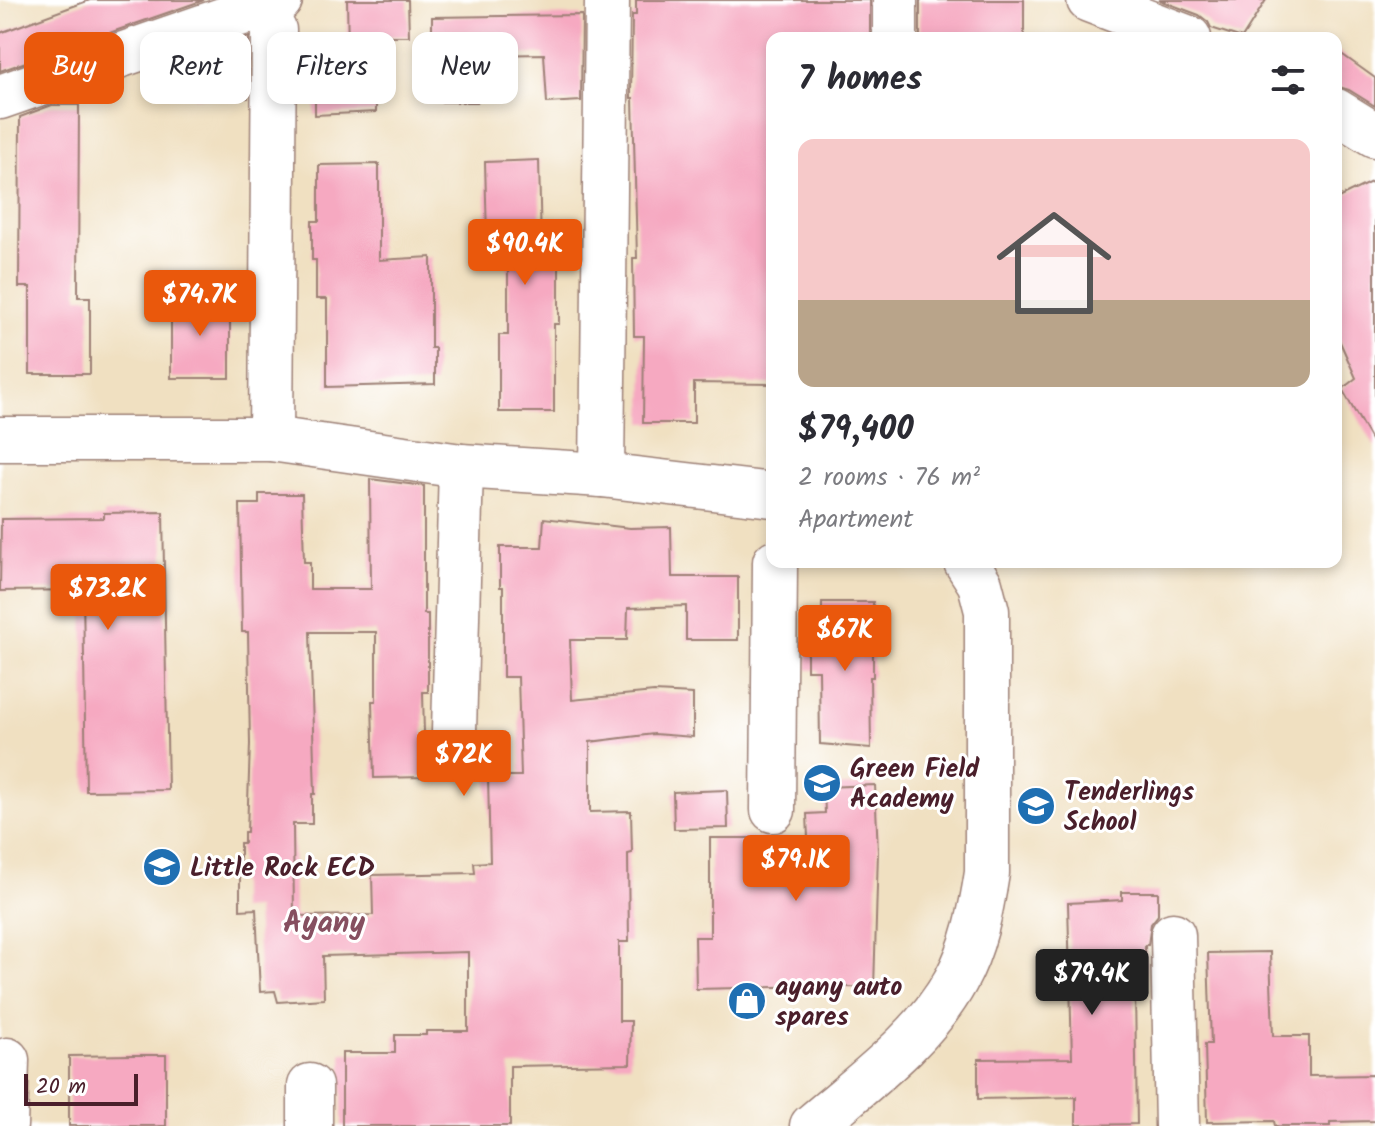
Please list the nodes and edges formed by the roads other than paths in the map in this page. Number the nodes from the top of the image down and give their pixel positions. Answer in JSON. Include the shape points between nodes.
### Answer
{"nodes":[{"id":1,"x":607,"y":0,"type":"edge"},
{"id":2,"x":895,"y":0,"type":"edge"},
{"id":3,"x":1089,"y":0,"type":"edge"},
{"id":4,"x":277,"y":15,"type":"edge"},
{"id":5,"x":895,"y":32,"type":"edge"},
{"id":6,"x":1173,"y":32,"type":"edge"},
{"id":7,"x":0,"y":97,"type":"edge"},
{"id":8,"x":1342,"y":115,"type":"edge"},
{"id":9,"x":1375,"y":135,"type":"edge"},
{"id":10,"x":0,"y":439,"type":"edge"},
{"id":11,"x":271,"y":439,"type":"junction"},
{"id":12,"x":461,"y":466,"type":"junction"},
{"id":13,"x":602,"y":475,"type":"junction"},
{"id":14,"x":766,"y":494,"type":"edge"},
{"id":15,"x":775,"y":568,"type":"edge"},
{"id":16,"x":970,"y":568,"type":"edge"},
{"id":17,"x":454,"y":732,"type":"dead end"},
{"id":18,"x":773,"y":810,"type":"dead end"},
{"id":19,"x":1173,"y":935,"type":"dead end"},
{"id":20,"x":7,"y":1060,"type":"dead end"},
{"id":21,"x":5,"y":1126,"type":"edge"},
{"id":22,"x":812,"y":1126,"type":"edge"},
{"id":23,"x":1177,"y":1126,"type":"edge"}],
"edges":[{"from":1,"to":13,"type":"street"},
{"from":2,"to":5,"type":"street"},
{"from":3,"to":6,"type":"street"},
{"from":4,"to":7,"type":"street"},
{"from":4,"to":11,"type":"street"},
{"from":8,"to":9,"type":"street"},
{"from":10,"to":11,"type":"street"},
{"from":11,"to":12,"type":"street"},
{"from":12,"to":13,"type":"street"},
{"from":12,"to":17,"type":"street"},
{"from":13,"to":14,"type":"street"},
{"from":15,"to":18,"type":"street"},
{"from":16,"to":22,"type":"street","via":[[987,611],[987,873],[981,915],[955,982],[916,1034]]},
{"from":19,"to":23,"type":"street"},
{"from":20,"to":21,"type":"street"}]}
